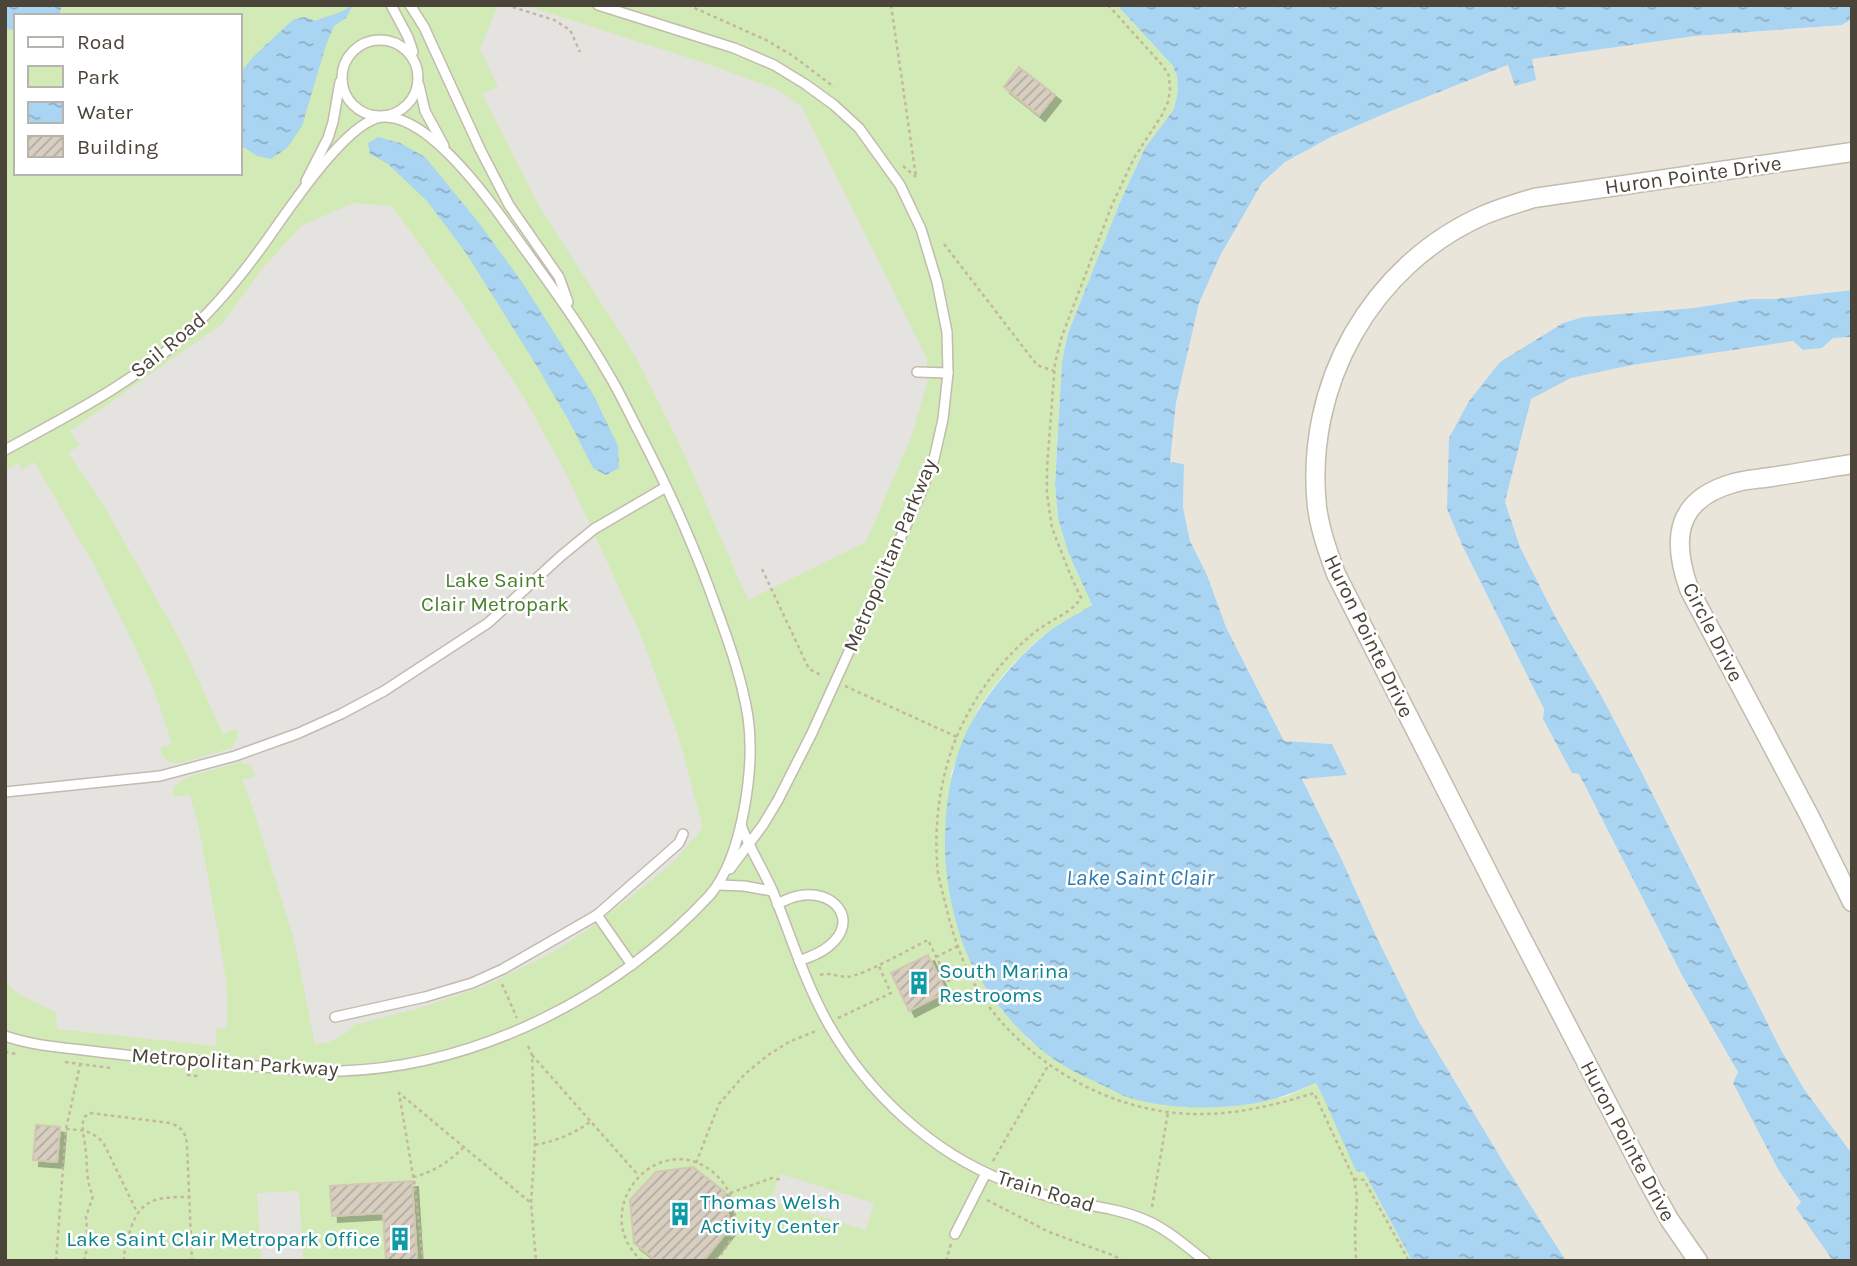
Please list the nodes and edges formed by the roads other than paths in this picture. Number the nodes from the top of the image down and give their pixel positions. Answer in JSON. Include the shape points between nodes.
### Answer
{"nodes":[{"id":1,"x":391,"y":5,"type":"edge"},
{"id":2,"x":410,"y":5,"type":"edge"},
{"id":3,"x":598,"y":5,"type":"edge"},
{"id":4,"x":415,"y":61,"type":"junction"},
{"id":5,"x":342,"y":76,"type":"junction"},
{"id":6,"x":419,"y":85,"type":"junction"},
{"id":7,"x":383,"y":116,"type":"junction"},
{"id":8,"x":444,"y":148,"type":"junction"},
{"id":9,"x":1852,"y":152,"type":"edge"},
{"id":10,"x":296,"y":201,"type":"junction"},
{"id":11,"x":572,"y":314,"type":"junction"},
{"id":12,"x":917,"y":372,"type":"dead end"},
{"id":13,"x":948,"y":373,"type":"junction"},
{"id":14,"x":5,"y":450,"type":"edge"},
{"id":15,"x":1852,"y":464,"type":"edge"},
{"id":16,"x":666,"y":487,"type":"junction"},
{"id":17,"x":5,"y":792,"type":"edge"},
{"id":18,"x":740,"y":824,"type":"junction"},
{"id":19,"x":683,"y":834,"type":"dead end"},
{"id":20,"x":749,"y":844,"type":"junction"},
{"id":21,"x":719,"y":885,"type":"junction"},
{"id":22,"x":772,"y":891,"type":"junction"},
{"id":23,"x":1852,"y":902,"type":"edge"},
{"id":24,"x":777,"y":904,"type":"junction"},
{"id":25,"x":597,"y":915,"type":"junction"},
{"id":26,"x":799,"y":961,"type":"junction"},
{"id":27,"x":632,"y":965,"type":"junction"},
{"id":28,"x":335,"y":1017,"type":"dead end"},
{"id":29,"x":5,"y":1036,"type":"edge"},
{"id":30,"x":986,"y":1173,"type":"junction"},
{"id":31,"x":955,"y":1234,"type":"road end"},
{"id":32,"x":1205,"y":1261,"type":"edge"},
{"id":33,"x":1698,"y":1261,"type":"edge"}],
"edges":[{"from":1,"to":4,"type":"lane"},
{"from":2,"to":11,"type":"lane","via":[[509,205],[559,277]]},
{"from":3,"to":13,"type":"lane","name":"Metropolitan Parkway","via":[[774,65],[859,128],[900,185],[921,229],[947,332]]},
{"from":4,"to":5,"type":"lane","via":[[398,43],[373,40],[351,52]]},
{"from":4,"to":6,"type":"lane"},
{"from":5,"to":7,"type":"lane","via":[[343,89],[358,110]]},
{"from":5,"to":10,"type":"lane","via":[[328,138]]},
{"from":6,"to":7,"type":"lane","via":[[406,107]]},
{"from":6,"to":8,"type":"lane","via":[[425,111]]},
{"from":7,"to":8,"type":"lane","via":[[415,127]]},
{"from":7,"to":10,"type":"lane","via":[[350,133]]},
{"from":8,"to":11,"type":"lane"},
{"from":9,"to":33,"type":"street","name":"Huron Pointe Drive","via":[[1534,198],[1484,214],[1418,257],[1372,303],[1339,360],[1317,447],[1317,509],[1336,574],[1648,1181]]},
{"from":10,"to":14,"type":"lane","name":"Sail Road","via":[[242,274],[184,337],[109,391]]},
{"from":11,"to":16,"type":"lane","via":[[611,378]]},
{"from":12,"to":13,"type":"lane"},
{"from":13,"to":20,"type":"lane","name":"Metropolitan Parkway","via":[[943,419],[919,496],[812,733],[778,800]]},
{"from":15,"to":23,"type":"street","name":"Circle Drive","via":[[1734,483],[1706,494],[1689,510],[1679,545],[1689,589]]},
{"from":16,"to":17,"type":"lane","via":[[594,529],[488,623],[341,714],[235,756],[160,776]]},
{"from":16,"to":18,"type":"lane","via":[[716,608],[740,682],[751,748]]},
{"from":18,"to":20,"type":"lane","name":"Train Road"},
{"from":18,"to":21,"type":"lane"},
{"from":19,"to":25,"type":"lane","via":[[679,843]]},
{"from":20,"to":21,"type":"lane","name":"Metropolitan Parkway"},
{"from":20,"to":22,"type":"lane","name":"Train Road"},
{"from":21,"to":22,"type":"lane"},
{"from":21,"to":27,"type":"lane","name":"Metropolitan Parkway"},
{"from":22,"to":24,"type":"lane","name":"Train Road"},
{"from":24,"to":26,"type":"lane","name":"Train Road"},
{"from":24,"to":26,"type":"lane","via":[[814,895],[829,898],[840,909],[842,928],[834,942]]},
{"from":25,"to":27,"type":"lane"},
{"from":25,"to":28,"type":"lane","via":[[533,954],[472,983]]},
{"from":26,"to":30,"type":"lane","name":"Train Road","via":[[828,1024],[860,1072],[939,1146]]},
{"from":27,"to":29,"type":"lane","name":"Metropolitan Parkway","via":[[521,1030],[450,1053],[369,1069],[307,1070],[125,1055],[45,1046]]},
{"from":30,"to":31,"type":"lane"},
{"from":30,"to":32,"type":"lane","name":"Train Road","via":[[1039,1194],[1146,1220]]}]}
